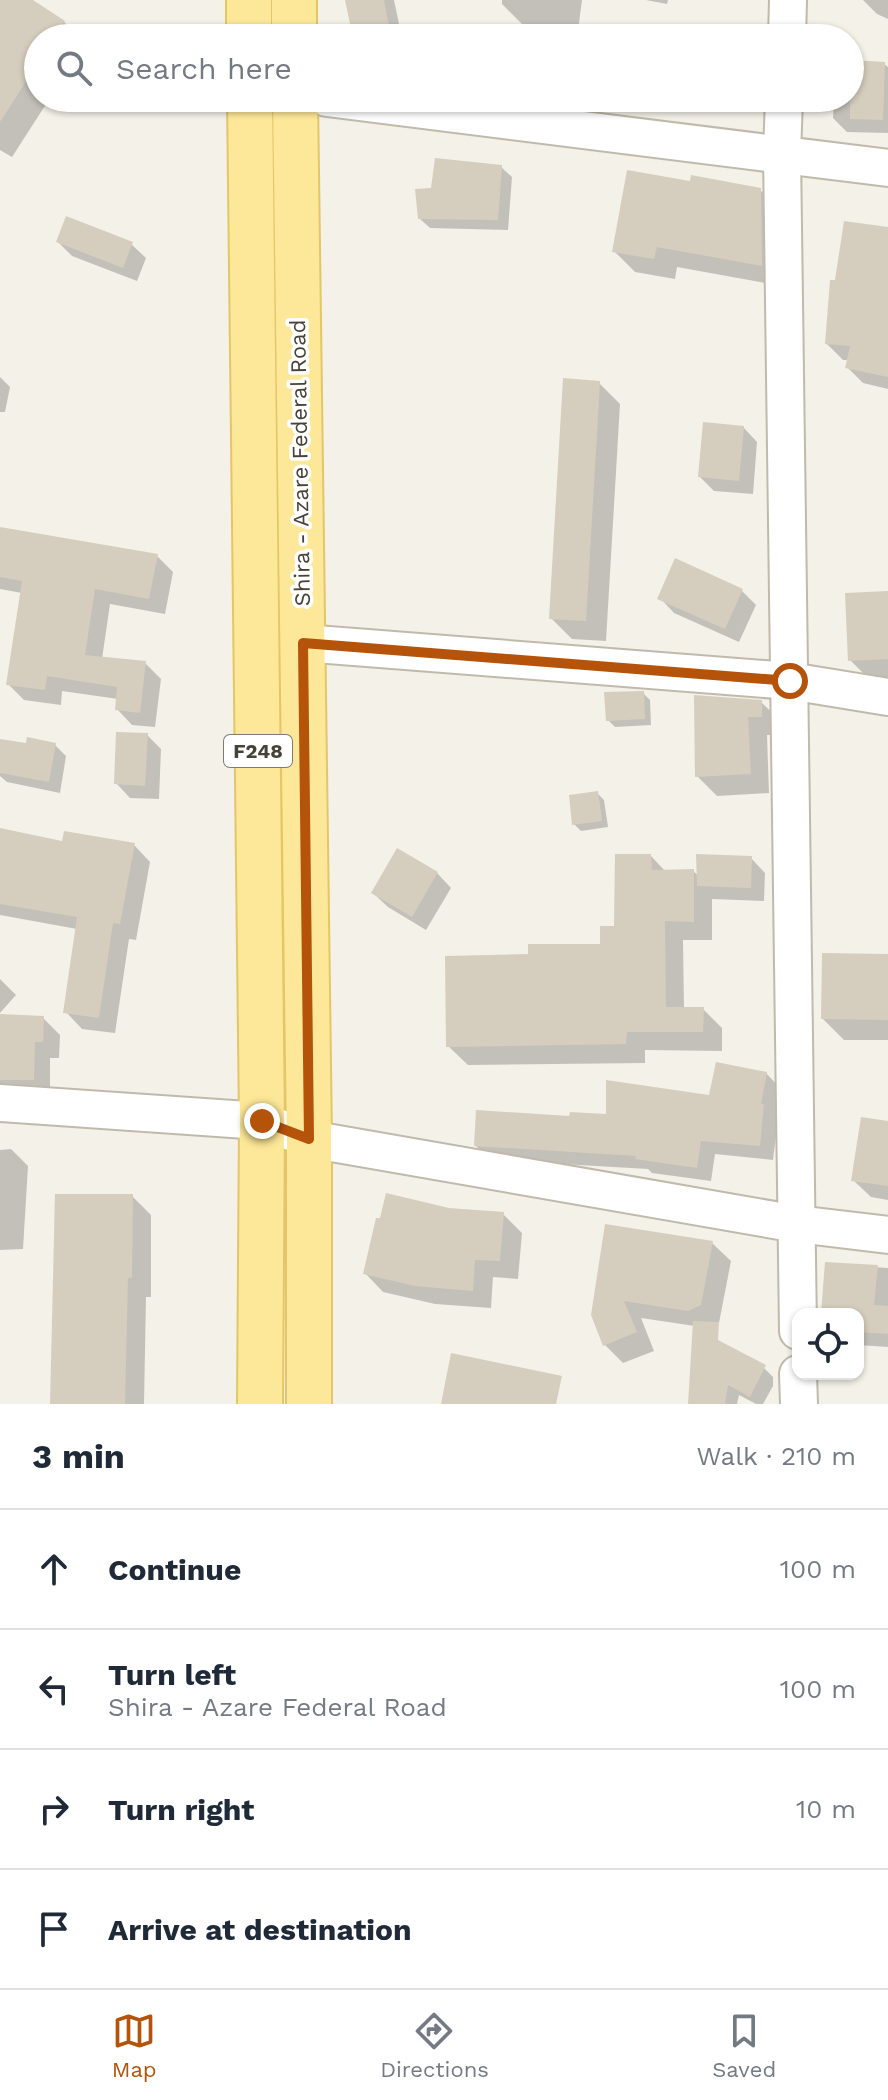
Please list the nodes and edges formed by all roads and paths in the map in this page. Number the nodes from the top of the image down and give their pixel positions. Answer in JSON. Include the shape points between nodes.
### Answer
{"nodes":[{"id":1,"x":249,"y":0,"type":"edge"},
{"id":2,"x":294,"y":0,"type":"edge"},
{"id":3,"x":788,"y":0,"type":"edge"},
{"id":4,"x":249,"y":24,"type":"edge"},
{"id":5,"x":294,"y":24,"type":"edge"},
{"id":6,"x":787,"y":24,"type":"edge"},
{"id":7,"x":250,"y":112,"type":"edge"},
{"id":8,"x":295,"y":112,"type":"edge"},
{"id":9,"x":441,"y":112,"type":"edge"},
{"id":10,"x":784,"y":112,"type":"edge"},
{"id":11,"x":782,"y":154,"type":"junction"},
{"id":12,"x":888,"y":168,"type":"edge"},
{"id":13,"x":303,"y":643,"type":"junction"},
{"id":14,"x":790,"y":681,"type":"junction"},
{"id":15,"x":888,"y":697,"type":"edge"},
{"id":16,"x":0,"y":1103,"type":"edge"},
{"id":17,"x":262,"y":1121,"type":"junction"},
{"id":18,"x":309,"y":1139,"type":"junction"},
{"id":19,"x":797,"y":1224,"type":"junction"},
{"id":20,"x":888,"y":1235,"type":"edge"},
{"id":21,"x":798,"y":1308,"type":"edge"},
{"id":22,"x":798,"y":1380,"type":"edge"},
{"id":23,"x":260,"y":1404,"type":"edge"},
{"id":24,"x":309,"y":1404,"type":"edge"},
{"id":25,"x":799,"y":1404,"type":"edge"}],
"edges":[{"from":1,"to":4,"type":"main road"},
{"from":2,"to":5,"type":"main road"},
{"from":3,"to":6,"type":"street"},
{"from":7,"to":17,"type":"main road","name":"Shira - Azare Federal Road","number":"F248"},
{"from":8,"to":13,"type":"main road","name":"Shira - Azare Federal Road","number":"F248"},
{"from":9,"to":11,"type":"street"},
{"from":10,"to":11,"type":"street"},
{"from":11,"to":12,"type":"street"},
{"from":11,"to":14,"type":"street"},
{"from":13,"to":14,"type":"street"},
{"from":13,"to":18,"type":"main road","name":"Shira - Azare Federal Road","number":"F248"},
{"from":14,"to":15,"type":"street"},
{"from":14,"to":19,"type":"street"},
{"from":16,"to":17,"type":"street"},
{"from":17,"to":18,"type":"street"},
{"from":17,"to":23,"type":"main road","name":"Shira - Azare Federal Road","number":"F248"},
{"from":18,"to":19,"type":"street"},
{"from":18,"to":24,"type":"main road","name":"Shira - Azare Federal Road","number":"F248"},
{"from":19,"to":20,"type":"street"},
{"from":19,"to":21,"type":"street"},
{"from":22,"to":25,"type":"street"}]}
